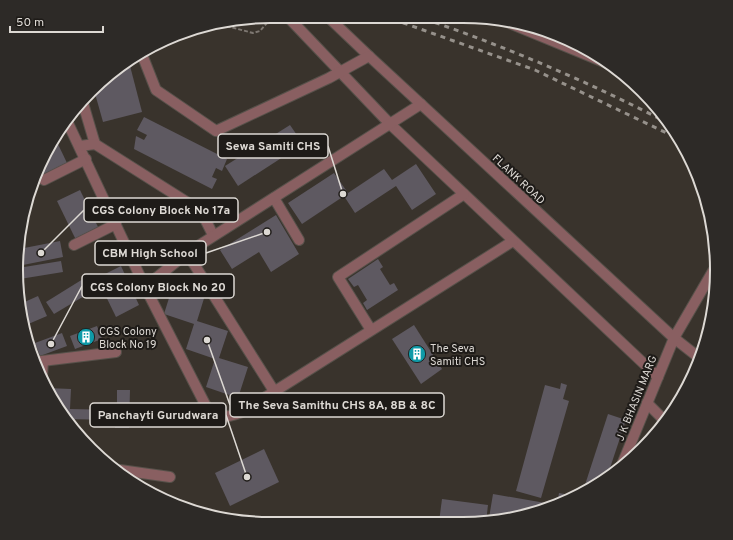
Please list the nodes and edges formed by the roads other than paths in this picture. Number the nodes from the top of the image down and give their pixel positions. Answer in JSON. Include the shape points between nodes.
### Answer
{"nodes":[{"id":1,"x":294,"y":23,"type":"edge"},
{"id":2,"x":334,"y":23,"type":"edge"},
{"id":3,"x":536,"y":34,"type":"edge"},
{"id":4,"x":579,"y":52,"type":"edge"},
{"id":5,"x":369,"y":56,"type":"junction"},
{"id":6,"x":143,"y":58,"type":"edge"},
{"id":7,"x":340,"y":72,"type":"junction"},
{"id":8,"x":421,"y":104,"type":"junction"},
{"id":9,"x":84,"y":107,"type":"edge"},
{"id":10,"x":390,"y":124,"type":"junction"},
{"id":11,"x":70,"y":126,"type":"edge"},
{"id":12,"x":95,"y":144,"type":"junction"},
{"id":13,"x":80,"y":146,"type":"junction"},
{"id":14,"x":86,"y":159,"type":"junction"},
{"id":15,"x":44,"y":180,"type":"dead end"},
{"id":16,"x":464,"y":194,"type":"junction"},
{"id":17,"x":274,"y":198,"type":"junction"},
{"id":18,"x":116,"y":224,"type":"junction"},
{"id":19,"x":213,"y":235,"type":"junction"},
{"id":20,"x":299,"y":240,"type":"dead end"},
{"id":21,"x":513,"y":241,"type":"junction"},
{"id":22,"x":74,"y":245,"type":"dead end"},
{"id":23,"x":186,"y":253,"type":"junction"},
{"id":24,"x":710,"y":278,"type":"edge"},
{"id":25,"x":145,"y":286,"type":"junction"},
{"id":26,"x":371,"y":330,"type":"junction"},
{"id":27,"x":674,"y":338,"type":"junction"},
{"id":28,"x":116,"y":352,"type":"dead end"},
{"id":29,"x":695,"y":354,"type":"edge"},
{"id":30,"x":40,"y":361,"type":"edge"},
{"id":31,"x":658,"y":378,"type":"junction"},
{"id":32,"x":274,"y":391,"type":"junction"},
{"id":33,"x":647,"y":403,"type":"junction"},
{"id":34,"x":661,"y":417,"type":"edge"},
{"id":35,"x":625,"y":457,"type":"edge"},
{"id":36,"x":127,"y":471,"type":"edge"},
{"id":37,"x":170,"y":477,"type":"dead end"}],
"edges":[{"from":1,"to":7,"type":"street"},
{"from":2,"to":5,"type":"street","name":"FLANK ROAD"},
{"from":3,"to":4,"type":"street"},
{"from":5,"to":7,"type":"street"},
{"from":5,"to":8,"type":"street","name":"FLANK ROAD"},
{"from":6,"to":7,"type":"street","via":[[156,90],[216,131]]},
{"from":7,"to":10,"type":"street"},
{"from":8,"to":10,"type":"street"},
{"from":8,"to":27,"type":"street","name":"FLANK ROAD"},
{"from":9,"to":12,"type":"street"},
{"from":10,"to":16,"type":"street"},
{"from":10,"to":17,"type":"street"},
{"from":11,"to":13,"type":"street"},
{"from":12,"to":13,"type":"street"},
{"from":12,"to":19,"type":"street","via":[[201,211]]},
{"from":13,"to":14,"type":"street"},
{"from":14,"to":15,"type":"street"},
{"from":14,"to":18,"type":"street"},
{"from":16,"to":21,"type":"street"},
{"from":16,"to":26,"type":"street","via":[[338,276]]},
{"from":17,"to":19,"type":"street"},
{"from":17,"to":20,"type":"street"},
{"from":18,"to":22,"type":"street"},
{"from":18,"to":25,"type":"street"},
{"from":19,"to":23,"type":"street"},
{"from":21,"to":26,"type":"street"},
{"from":21,"to":31,"type":"street"},
{"from":23,"to":25,"type":"street"},
{"from":23,"to":32,"type":"street"},
{"from":24,"to":27,"type":"street","name":"J K BHASIN MARG"},
{"from":25,"to":32,"type":"street","via":[[209,412],[219,417],[230,416],[242,412]]},
{"from":26,"to":32,"type":"street"},
{"from":27,"to":29,"type":"street","name":"FLANK ROAD"},
{"from":27,"to":31,"type":"street","name":"J K BHASIN MARG"},
{"from":28,"to":30,"type":"street"},
{"from":31,"to":33,"type":"street","name":"J K BHASIN MARG"},
{"from":33,"to":34,"type":"street"},
{"from":33,"to":35,"type":"street","name":"J K BHASIN MARG"},
{"from":36,"to":37,"type":"street"}]}
